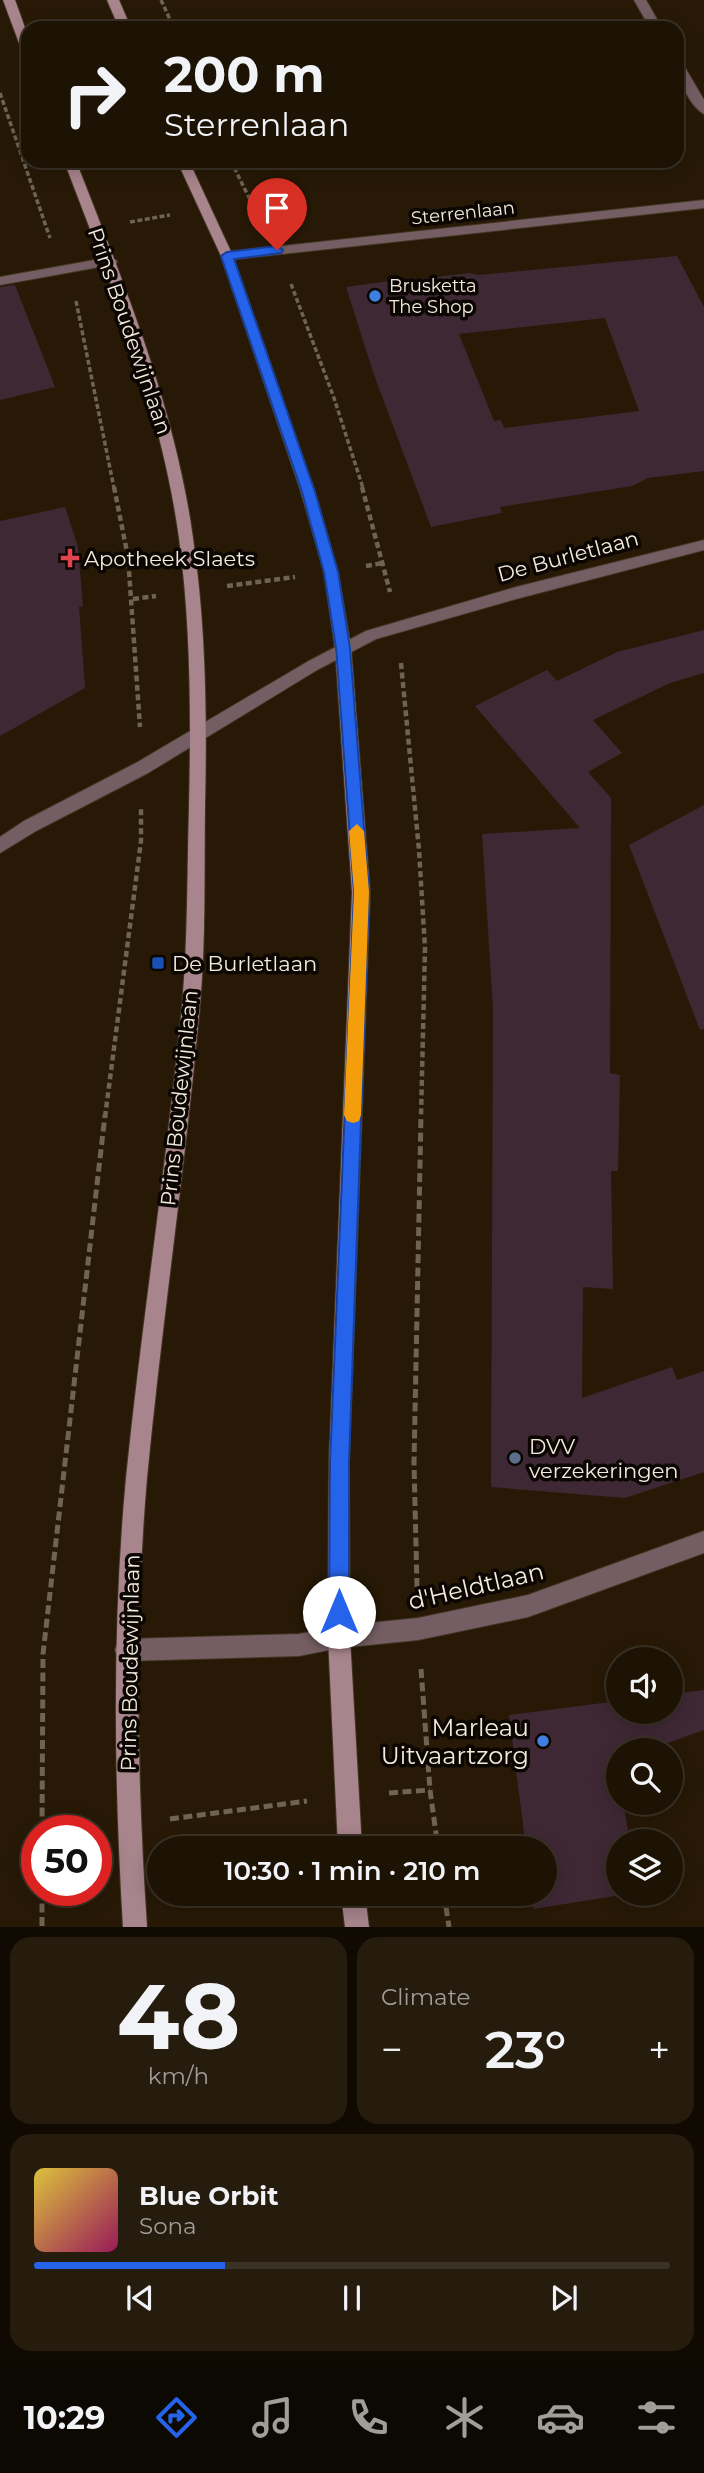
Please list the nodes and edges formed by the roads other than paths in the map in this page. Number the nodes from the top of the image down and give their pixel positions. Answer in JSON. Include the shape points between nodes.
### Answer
{"nodes":[{"id":1,"x":9,"y":0,"type":"edge"},
{"id":2,"x":113,"y":0,"type":"edge"},
{"id":3,"x":640,"y":0,"type":"edge"},
{"id":4,"x":122,"y":21,"type":"edge"},
{"id":5,"x":652,"y":21,"type":"edge"},
{"id":6,"x":21,"y":32,"type":"edge"},
{"id":7,"x":684,"y":76,"type":"edge"},
{"id":8,"x":704,"y":110,"type":"edge"},
{"id":9,"x":73,"y":168,"type":"edge"},
{"id":10,"x":186,"y":168,"type":"edge"},
{"id":11,"x":704,"y":204,"type":"edge"},
{"id":12,"x":227,"y":256,"type":"junction"},
{"id":13,"x":111,"y":261,"type":"junction"},
{"id":14,"x":0,"y":281,"type":"edge"},
{"id":15,"x":704,"y":545,"type":"edge"},
{"id":16,"x":343,"y":648,"type":"junction"},
{"id":17,"x":200,"y":734,"type":"junction"},
{"id":18,"x":0,"y":846,"type":"edge"},
{"id":19,"x":704,"y":1542,"type":"edge"},
{"id":20,"x":339,"y":1637,"type":"junction"},
{"id":21,"x":127,"y":1650,"type":"junction"},
{"id":22,"x":349,"y":1836,"type":"edge"},
{"id":23,"x":354,"y":1906,"type":"edge"},
{"id":24,"x":135,"y":1927,"type":"edge"},
{"id":25,"x":357,"y":1927,"type":"edge"}],
"edges":[{"from":1,"to":6,"type":"main road"},
{"from":2,"to":4,"type":"main road"},
{"from":3,"to":5,"type":"street"},
{"from":7,"to":8,"type":"street"},
{"from":9,"to":13,"type":"main road","name":"Prins Boudewijnlaan"},
{"from":10,"to":12,"type":"main road"},
{"from":11,"to":12,"type":"street","name":"Sterrenlaan"},
{"from":12,"to":16,"type":"main road","via":[[308,492],[331,572]]},
{"from":13,"to":14,"type":"street"},
{"from":13,"to":17,"type":"main road","name":"Prins Boudewijnlaan","via":[[163,418],[186,538]]},
{"from":15,"to":16,"type":"street","name":"De Burletlaan","via":[[516,593],[372,635]]},
{"from":16,"to":17,"type":"street","name":"De Burletlaan"},
{"from":16,"to":20,"type":"main road","via":[[361,892],[339,1462]]},
{"from":17,"to":18,"type":"street","name":"De Burletlaan"},
{"from":17,"to":21,"type":"main road","name":"Prins Boudewijnlaan","via":[[191,1000],[145,1395]]},
{"from":19,"to":20,"type":"street","name":"d'Heldtlaan","via":[[528,1606],[418,1629]]},
{"from":20,"to":21,"type":"street","name":"d'Heldtlaan","via":[[299,1645]]},
{"from":20,"to":22,"type":"main road"},
{"from":21,"to":24,"type":"main road","name":"Prins Boudewijnlaan"},
{"from":23,"to":25,"type":"main road"}]}
